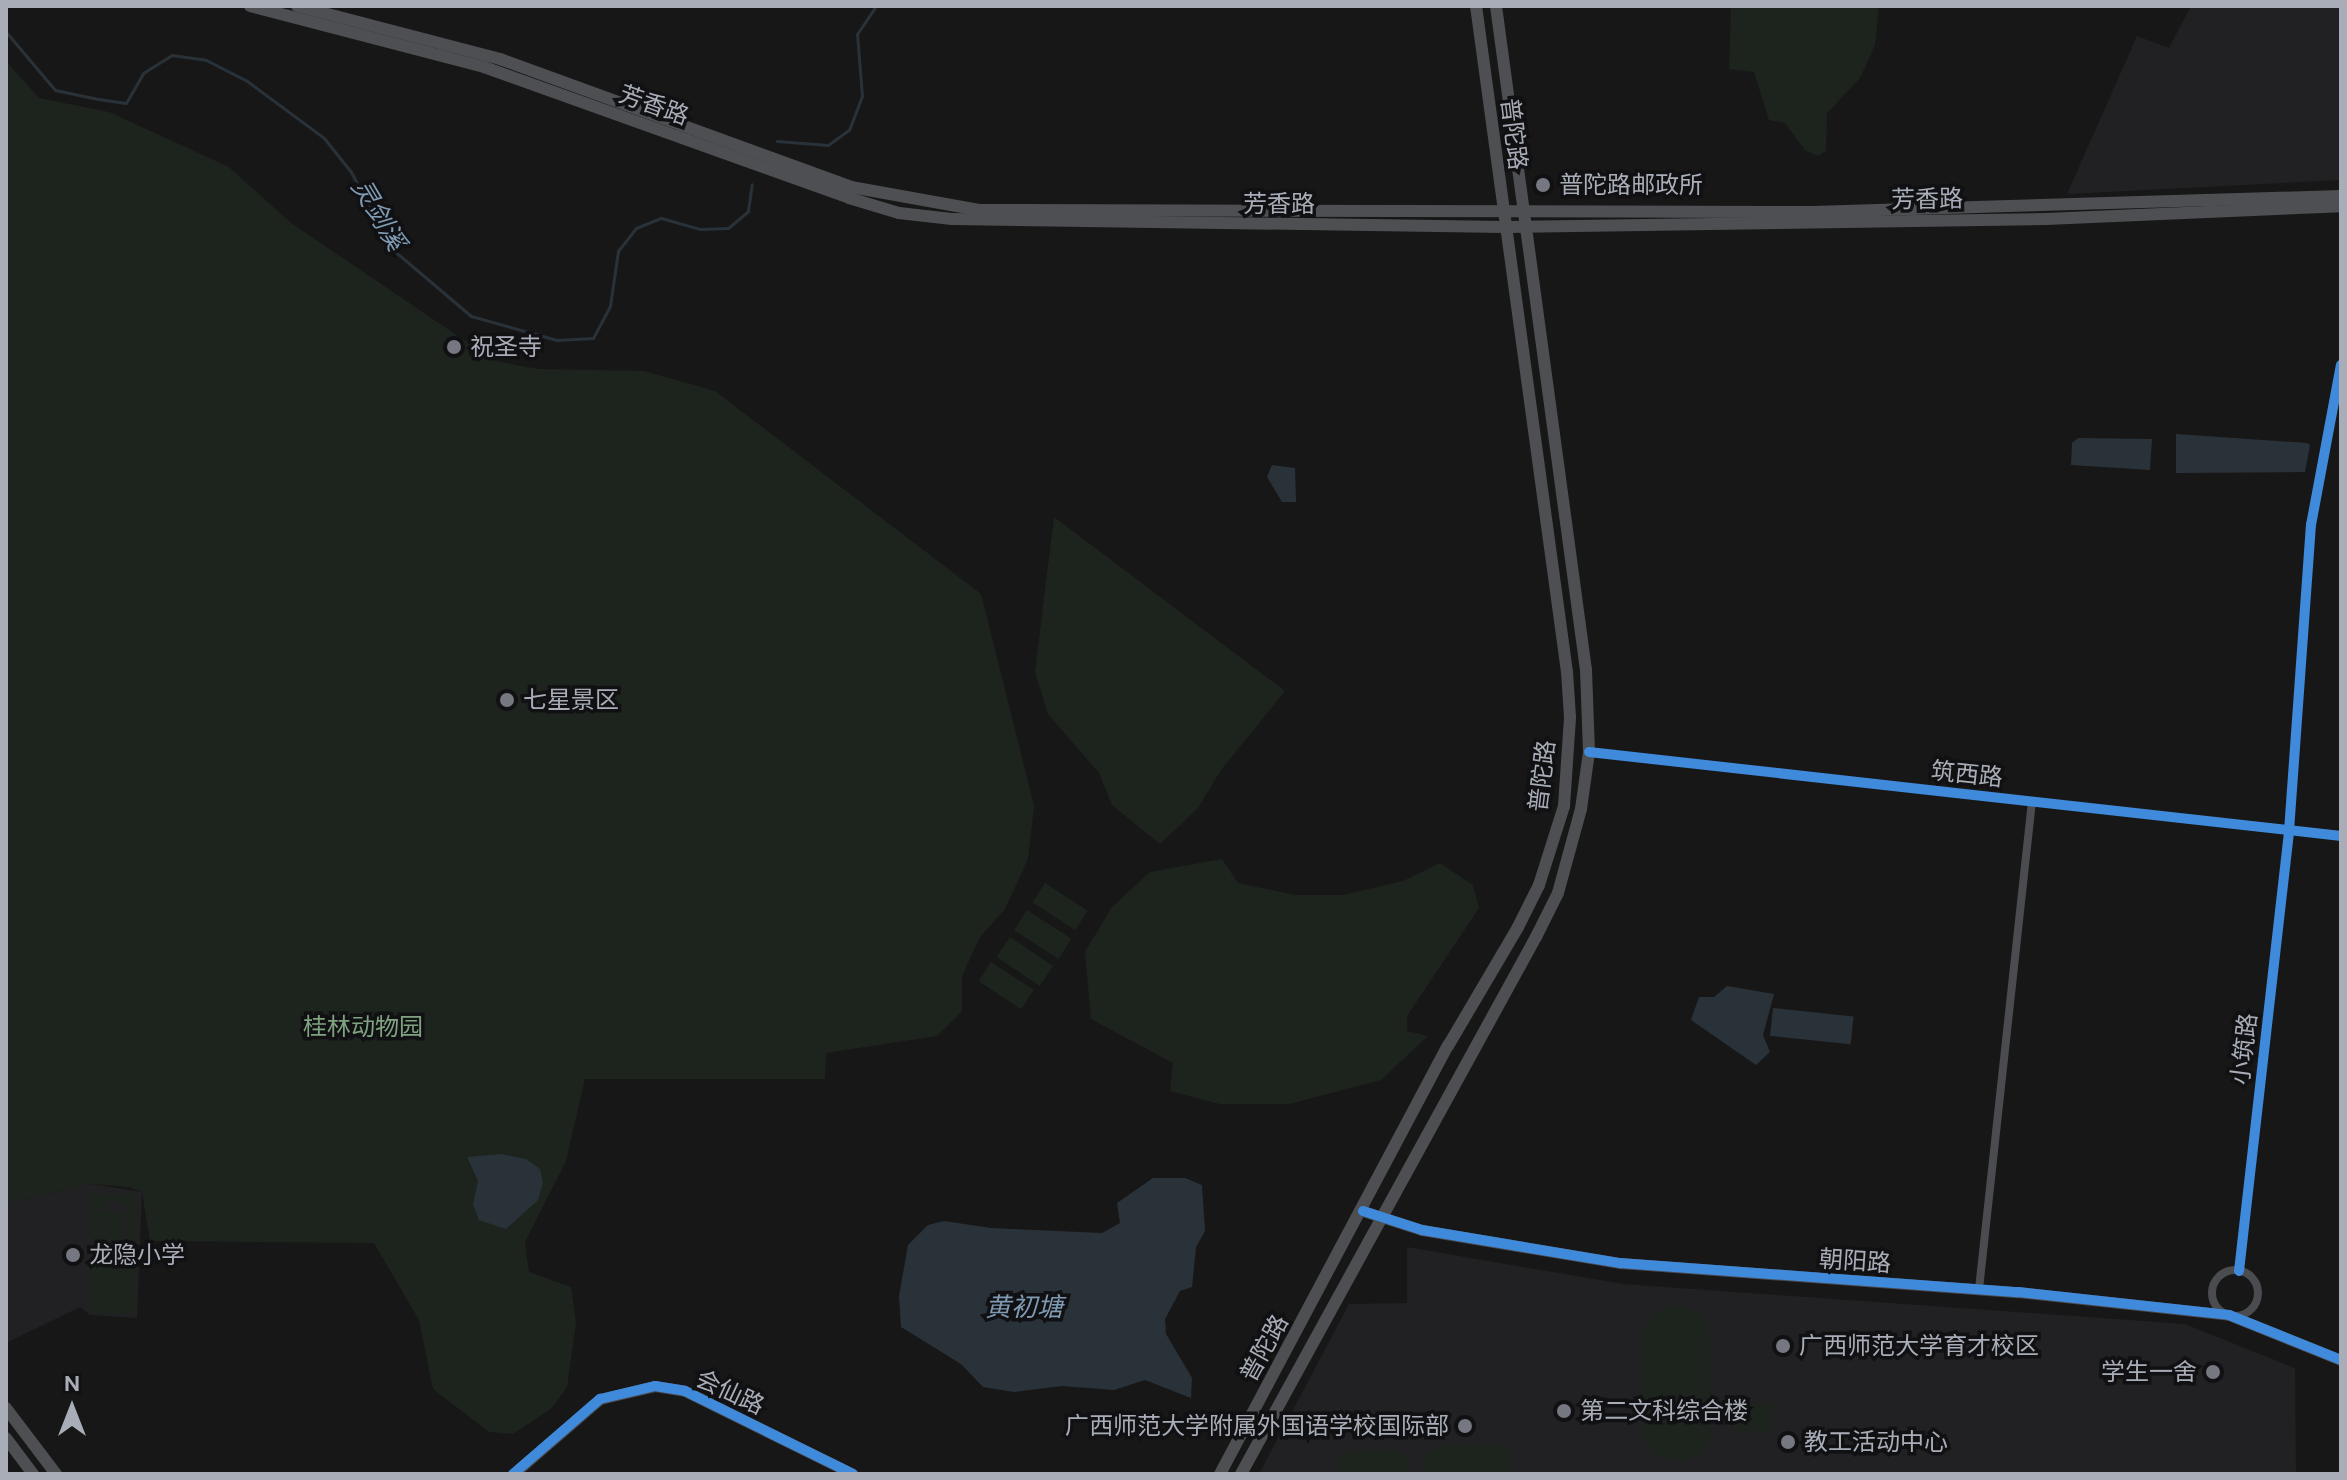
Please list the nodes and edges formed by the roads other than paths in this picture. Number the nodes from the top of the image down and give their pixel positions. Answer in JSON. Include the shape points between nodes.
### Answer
{"nodes":[{"id":1,"x":250,"y":6,"type":"edge"},
{"id":2,"x":297,"y":6,"type":"edge"},
{"id":3,"x":1476,"y":6,"type":"edge"},
{"id":4,"x":1496,"y":6,"type":"edge"},
{"id":5,"x":2341,"y":196,"type":"edge"},
{"id":6,"x":2341,"y":206,"type":"edge"},
{"id":7,"x":1522,"y":211,"type":"junction"},
{"id":8,"x":1502,"y":213,"type":"junction"},
{"id":9,"x":1524,"y":225,"type":"junction"},
{"id":10,"x":1504,"y":227,"type":"junction"},
{"id":11,"x":2341,"y":365,"type":"edge"},
{"id":12,"x":1589,"y":752,"type":"junction"},
{"id":13,"x":2032,"y":802,"type":"junction"},
{"id":14,"x":2289,"y":831,"type":"junction"},
{"id":15,"x":2341,"y":836,"type":"edge"},
{"id":16,"x":1363,"y":1211,"type":"junction"},
{"id":17,"x":1380,"y":1220,"type":"junction"},
{"id":18,"x":2239,"y":1271,"type":"junction"},
{"id":19,"x":1979,"y":1289,"type":"junction"},
{"id":20,"x":2229,"y":1315,"type":"junction"},
{"id":21,"x":2341,"y":1360,"type":"edge"},
{"id":22,"x":6,"y":1408,"type":"edge"},
{"id":23,"x":6,"y":1438,"type":"edge"},
{"id":24,"x":33,"y":1474,"type":"edge"},
{"id":25,"x":56,"y":1474,"type":"edge"},
{"id":26,"x":513,"y":1474,"type":"edge"},
{"id":27,"x":853,"y":1474,"type":"edge"},
{"id":28,"x":1220,"y":1474,"type":"edge"},
{"id":29,"x":1241,"y":1474,"type":"edge"}],
"edges":[{"from":1,"to":10,"type":"main road","name":"芳香路","via":[[484,67],[899,213],[1118,225]]},
{"from":2,"to":8,"type":"main road","name":"芳香路","via":[[500,59],[823,177],[904,200],[979,210]]},
{"from":3,"to":8,"type":"main road","name":"普陀路"},
{"from":4,"to":7,"type":"main road","name":"普陀路"},
{"from":5,"to":7,"type":"main road","name":"芳香路","via":[[2015,210]]},
{"from":6,"to":9,"type":"main road","name":"芳香路","via":[[2046,219]]},
{"from":7,"to":8,"type":"main road","name":"芳香路"},
{"from":7,"to":9,"type":"main road","name":"普陀路"},
{"from":8,"to":10,"type":"main road","name":"普陀路"},
{"from":9,"to":10,"type":"main road","name":"芳香路"},
{"from":9,"to":12,"type":"main road","name":"普陀路","via":[[1586,670]]},
{"from":10,"to":16,"type":"main road","name":"普陀路","via":[[1567,672],[1570,731],[1564,806],[1539,885]]},
{"from":11,"to":14,"type":"street","name":"小筑路","via":[[2311,525]]},
{"from":12,"to":13,"type":"street","name":"筑西路"},
{"from":12,"to":17,"type":"main road","name":"普陀路","via":[[1578,822],[1558,893]]},
{"from":13,"to":14,"type":"street","name":"筑西路"},
{"from":13,"to":19,"type":"street"},
{"from":14,"to":15,"type":"street","name":"筑西路"},
{"from":14,"to":18,"type":"street","name":"小筑路"},
{"from":16,"to":17,"type":"street","name":"朝阳路"},
{"from":16,"to":28,"type":"main road","name":"普陀路"},
{"from":17,"to":19,"type":"street","name":"朝阳路","via":[[1620,1263]]},
{"from":17,"to":29,"type":"main road","name":"普陀路"},
{"from":18,"to":20,"type":"street","via":[[2224,1273],[2212,1292],[2217,1307]]},
{"from":18,"to":20,"type":"street","via":[[2256,1284],[2258,1298],[2250,1311]]},
{"from":19,"to":20,"type":"street","name":"朝阳路"},
{"from":20,"to":21,"type":"street","name":"朝阳路"},
{"from":22,"to":25,"type":"main road"},
{"from":23,"to":24,"type":"main road"},
{"from":26,"to":27,"type":"street","name":"会仙路","via":[[600,1399],[655,1386],[685,1391]]}]}
